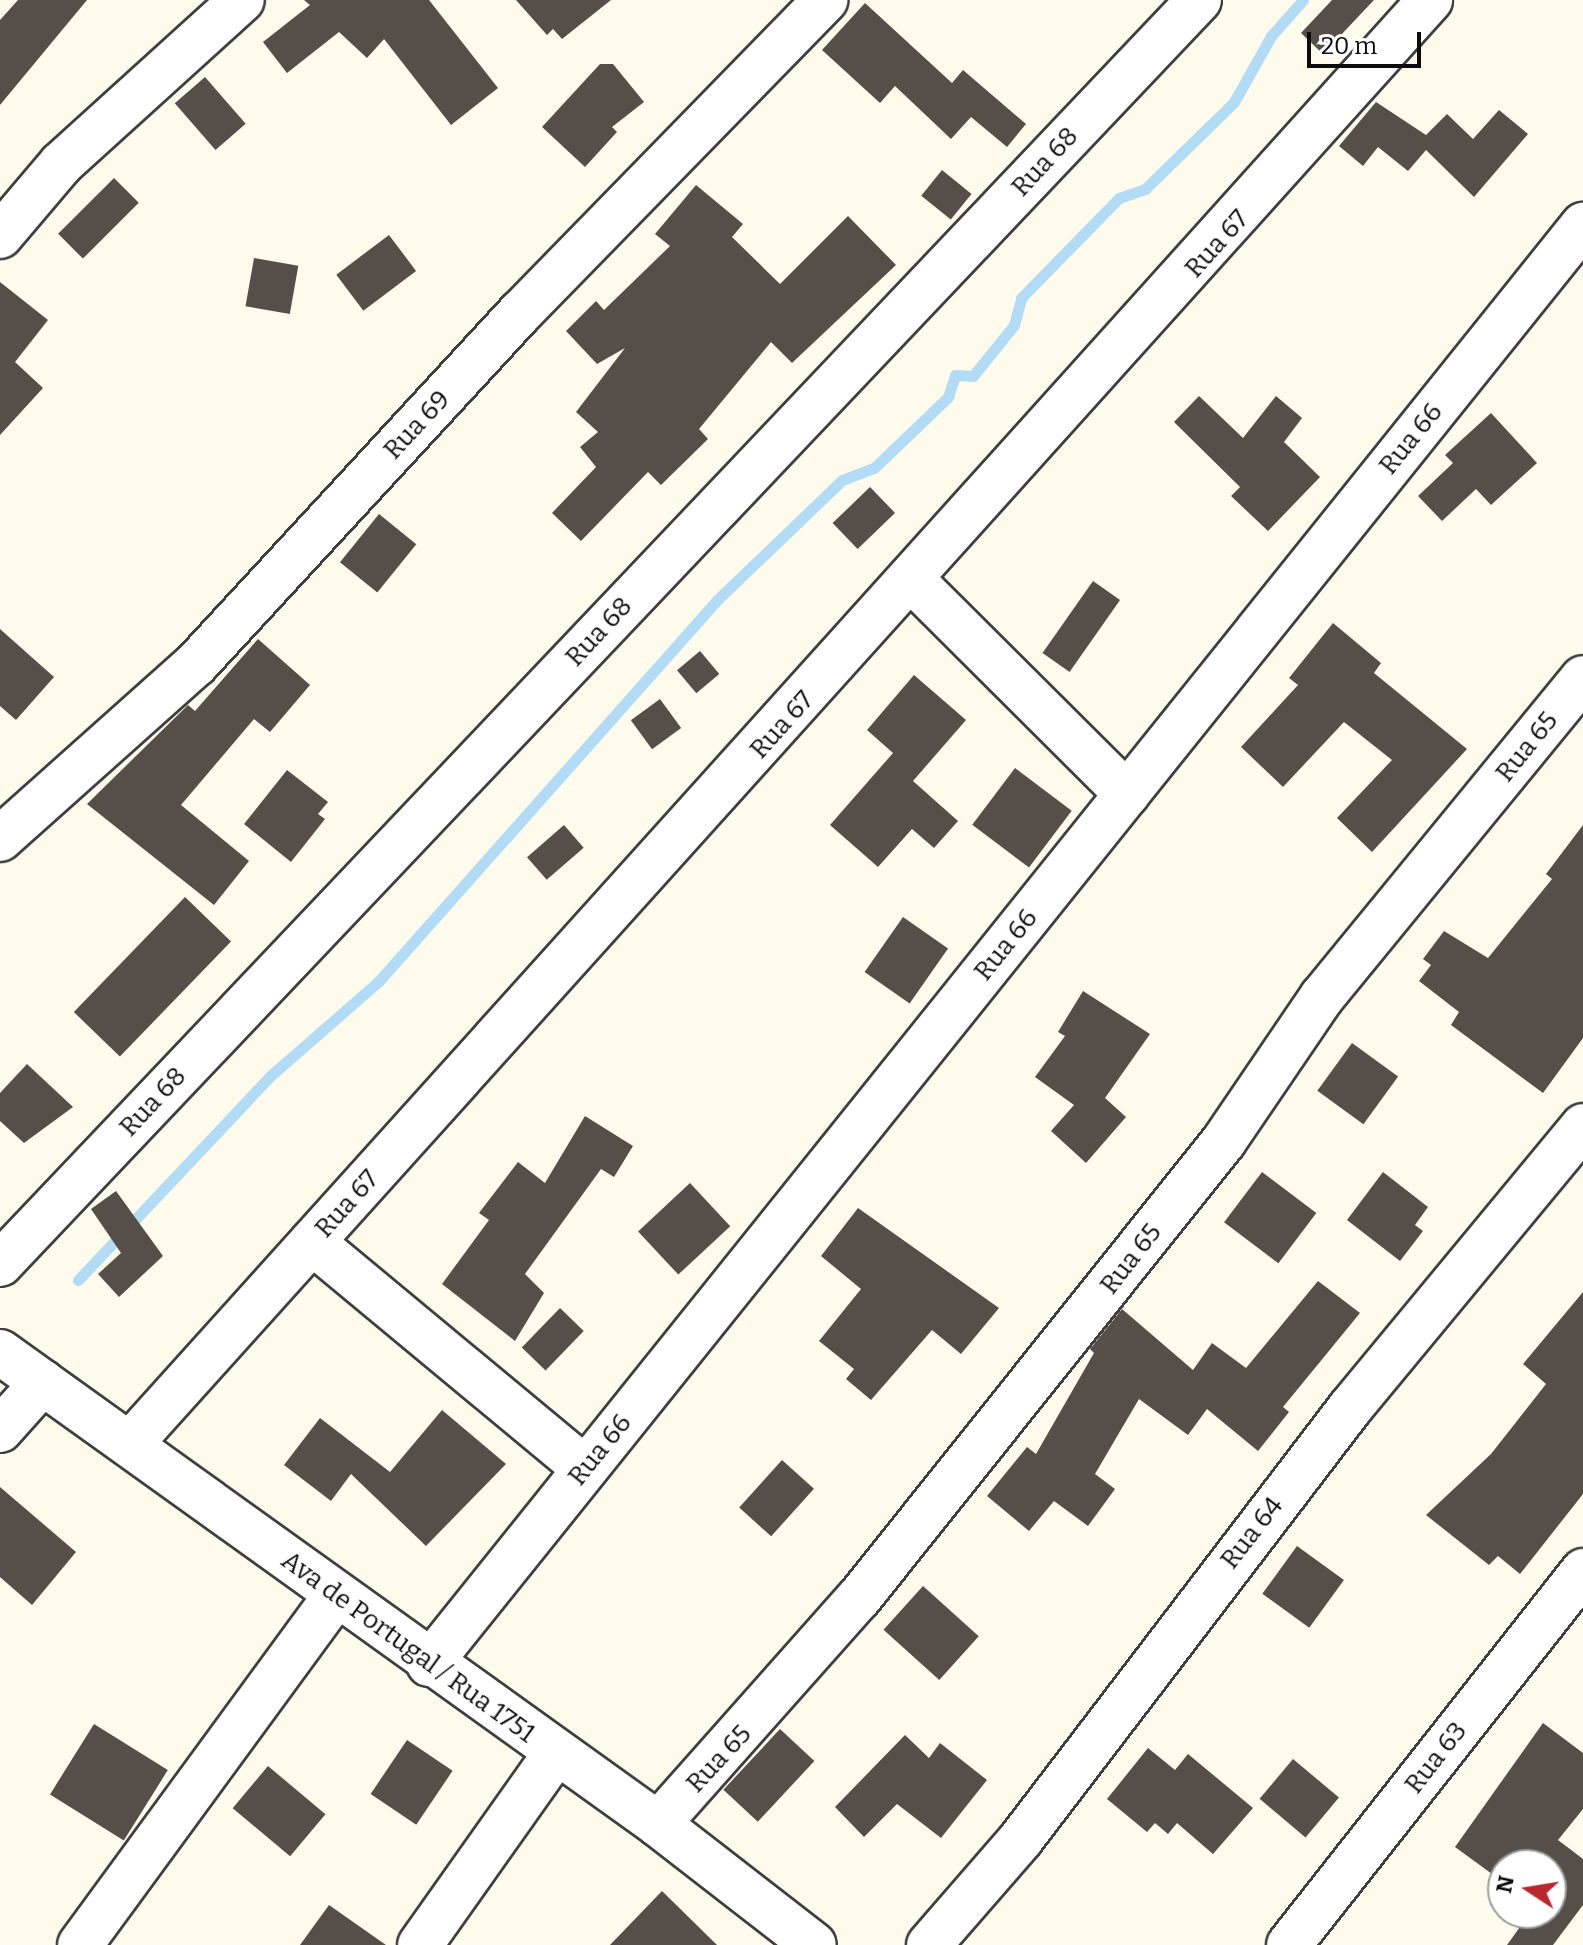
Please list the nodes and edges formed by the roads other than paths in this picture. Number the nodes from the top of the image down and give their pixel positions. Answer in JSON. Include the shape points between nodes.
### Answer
{"nodes":[{"id":1,"x":242,"y":0,"type":"edge"},
{"id":2,"x":825,"y":0,"type":"edge"},
{"id":3,"x":1199,"y":0,"type":"edge"},
{"id":4,"x":1430,"y":0,"type":"edge"},
{"id":5,"x":1583,"y":225,"type":"edge"},
{"id":6,"x":0,"y":236,"type":"edge"},
{"id":7,"x":913,"y":581,"type":"junction"},
{"id":8,"x":1583,"y":678,"type":"edge"},
{"id":9,"x":1127,"y":794,"type":"junction"},
{"id":10,"x":0,"y":839,"type":"edge"},
{"id":11,"x":1577,"y":1147,"type":"edge"},
{"id":12,"x":312,"y":1242,"type":"junction"},
{"id":13,"x":0,"y":1264,"type":"edge"},
{"id":14,"x":0,"y":1352,"type":"edge"},
{"id":15,"x":43,"y":1382,"type":"junction"},
{"id":16,"x":0,"y":1430,"type":"edge"},
{"id":17,"x":130,"y":1444,"type":"junction"},
{"id":18,"x":585,"y":1469,"type":"junction"},
{"id":19,"x":1583,"y":1571,"type":"edge"},
{"id":20,"x":335,"y":1596,"type":"junction"},
{"id":21,"x":429,"y":1664,"type":"junction"},
{"id":22,"x":556,"y":1753,"type":"junction"},
{"id":23,"x":658,"y":1824,"type":"junction"},
{"id":24,"x":803,"y":1942,"type":"edge"},
{"id":25,"x":80,"y":1945,"type":"edge"},
{"id":26,"x":420,"y":1945,"type":"edge"},
{"id":27,"x":929,"y":1945,"type":"edge"},
{"id":28,"x":1289,"y":1945,"type":"edge"}],
"edges":[{"from":1,"to":6,"type":"street","via":[[61,164]]},
{"from":2,"to":10,"type":"street","name":"Rua 69","via":[[521,312],[196,664]]},
{"from":3,"to":13,"type":"street","name":"Rua 68"},
{"from":4,"to":7,"type":"street","name":"Rua 67"},
{"from":5,"to":9,"type":"street","name":"Rua 66"},
{"from":7,"to":9,"type":"street"},
{"from":7,"to":12,"type":"street","name":"Rua 67"},
{"from":8,"to":23,"type":"street","name":"Rua 65","via":[[1322,997],[1224,1141],[859,1598]]},
{"from":9,"to":18,"type":"street","name":"Rua 66"},
{"from":11,"to":27,"type":"street","name":"Rua 64","via":[[1331,1432],[1021,1839]]},
{"from":12,"to":17,"type":"street","name":"Rua 67"},
{"from":12,"to":18,"type":"street"},
{"from":14,"to":15,"type":"street","name":"Ava de Portugal / Rua 1751"},
{"from":15,"to":16,"type":"street"},
{"from":15,"to":17,"type":"street","name":"Ava de Portugal / Rua 1751"},
{"from":17,"to":20,"type":"street","name":"Ava de Portugal / Rua 1751"},
{"from":18,"to":21,"type":"street","name":"Rua 66"},
{"from":19,"to":28,"type":"street","name":"Rua 63"},
{"from":20,"to":21,"type":"street","name":"Ava de Portugal / Rua 1751"},
{"from":20,"to":25,"type":"street"},
{"from":21,"to":22,"type":"street","name":"Ava de Portugal / Rua 1751"},
{"from":22,"to":23,"type":"street","name":"Ava de Portugal / Rua 1751"},
{"from":22,"to":26,"type":"street"},
{"from":23,"to":24,"type":"street","name":"Ava de Portugal / Rua 1751"}]}
